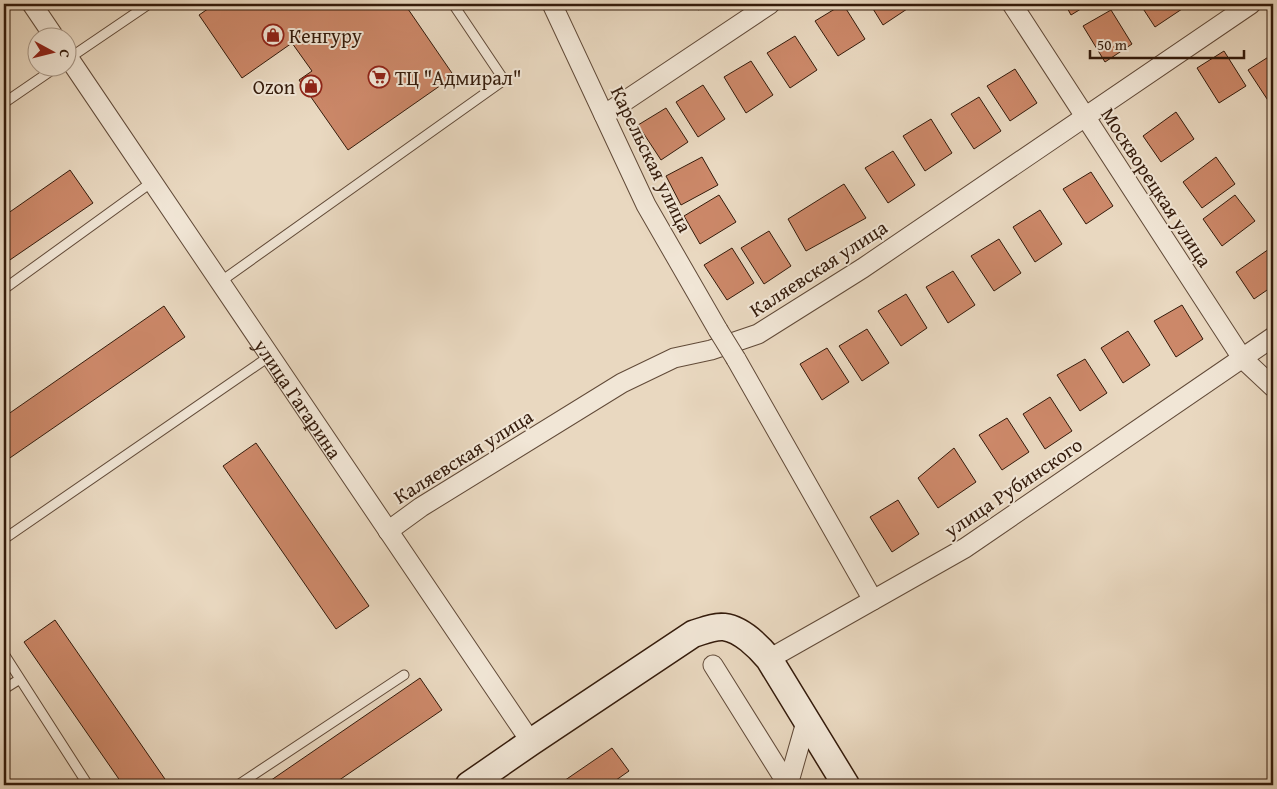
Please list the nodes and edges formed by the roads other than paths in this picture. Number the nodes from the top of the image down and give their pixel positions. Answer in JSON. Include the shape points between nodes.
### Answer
{"nodes":[{"id":1,"x":32,"y":4,"type":"edge"},
{"id":2,"x":148,"y":4,"type":"edge"},
{"id":3,"x":453,"y":4,"type":"edge"},
{"id":4,"x":552,"y":4,"type":"edge"},
{"id":5,"x":770,"y":4,"type":"edge"},
{"id":6,"x":1012,"y":4,"type":"edge"},
{"id":7,"x":1251,"y":4,"type":"edge"},
{"id":8,"x":48,"y":28,"type":"edge"},
{"id":9,"x":78,"y":51,"type":"edge"},
{"id":10,"x":39,"y":78,"type":"edge"},
{"id":11,"x":78,"y":78,"type":"edge"},
{"id":12,"x":4,"y":103,"type":"edge"},
{"id":13,"x":604,"y":115,"type":"junction"},
{"id":14,"x":1085,"y":116,"type":"junction"},
{"id":15,"x":152,"y":182,"type":"junction"},
{"id":16,"x":220,"y":282,"type":"junction"},
{"id":17,"x":4,"y":289,"type":"edge"},
{"id":18,"x":1273,"y":337,"type":"edge"},
{"id":19,"x":270,"y":356,"type":"junction"},
{"id":20,"x":1242,"y":358,"type":"junction"},
{"id":21,"x":1273,"y":387,"type":"edge"},
{"id":22,"x":388,"y":530,"type":"junction"},
{"id":23,"x":4,"y":539,"type":"edge"},
{"id":24,"x":874,"y":600,"type":"junction"},
{"id":25,"x":4,"y":654,"type":"edge"},
{"id":26,"x":769,"y":659,"type":"junction"},
{"id":27,"x":712,"y":665,"type":"dead end"},
{"id":28,"x":404,"y":675,"type":"dead end"},
{"id":29,"x":20,"y":679,"type":"junction"},
{"id":30,"x":4,"y":690,"type":"edge"},
{"id":31,"x":806,"y":722,"type":"junction"},
{"id":32,"x":531,"y":742,"type":"junction"},
{"id":33,"x":88,"y":785,"type":"edge"},
{"id":34,"x":238,"y":785,"type":"edge"},
{"id":35,"x":469,"y":785,"type":"edge"},
{"id":36,"x":788,"y":785,"type":"edge"},
{"id":37,"x":846,"y":785,"type":"edge"}],
"edges":[{"from":1,"to":8,"type":"street"},
{"from":2,"to":9,"type":"lane"},
{"from":3,"to":16,"type":"lane","via":[[504,80]]},
{"from":4,"to":13,"type":"street","name":"Карельская улица"},
{"from":5,"to":13,"type":"street"},
{"from":6,"to":14,"type":"street","name":"Москворецкая улица"},
{"from":7,"to":14,"type":"street","name":"Каляевская улица"},
{"from":10,"to":12,"type":"lane"},
{"from":11,"to":15,"type":"street","name":"улица Гагарина"},
{"from":13,"to":24,"type":"street","name":"Карельская улица","bridge":true,"via":[[646,205]]},
{"from":14,"to":20,"type":"street","name":"Москворецкая улица"},
{"from":14,"to":22,"type":"street","name":"Каляевская улица","via":[[863,268],[758,334],[674,358],[622,383]]},
{"from":15,"to":16,"type":"street","name":"улица Гагарина"},
{"from":15,"to":17,"type":"lane"},
{"from":16,"to":19,"type":"street","name":"улица Гагарина"},
{"from":18,"to":20,"type":"street","name":"улица Рубинского"},
{"from":19,"to":22,"type":"street","name":"улица Гагарина"},
{"from":19,"to":23,"type":"lane"},
{"from":20,"to":21,"type":"street","name":"Москворецкая улица"},
{"from":20,"to":24,"type":"street","name":"улица Рубинского","via":[[965,548]]},
{"from":22,"to":32,"type":"street","name":"улица Гагарина"},
{"from":24,"to":26,"type":"street","name":"улица Рубинского"},
{"from":25,"to":29,"type":"lane"},
{"from":26,"to":31,"type":"street"},
{"from":26,"to":32,"type":"street","via":[[759,647],[726,627],[693,634]]},
{"from":27,"to":36,"type":"street"},
{"from":28,"to":34,"type":"lane"},
{"from":29,"to":30,"type":"lane"},
{"from":29,"to":33,"type":"lane"},
{"from":31,"to":36,"type":"street"},
{"from":31,"to":37,"type":"street"},
{"from":32,"to":35,"type":"street"}]}
